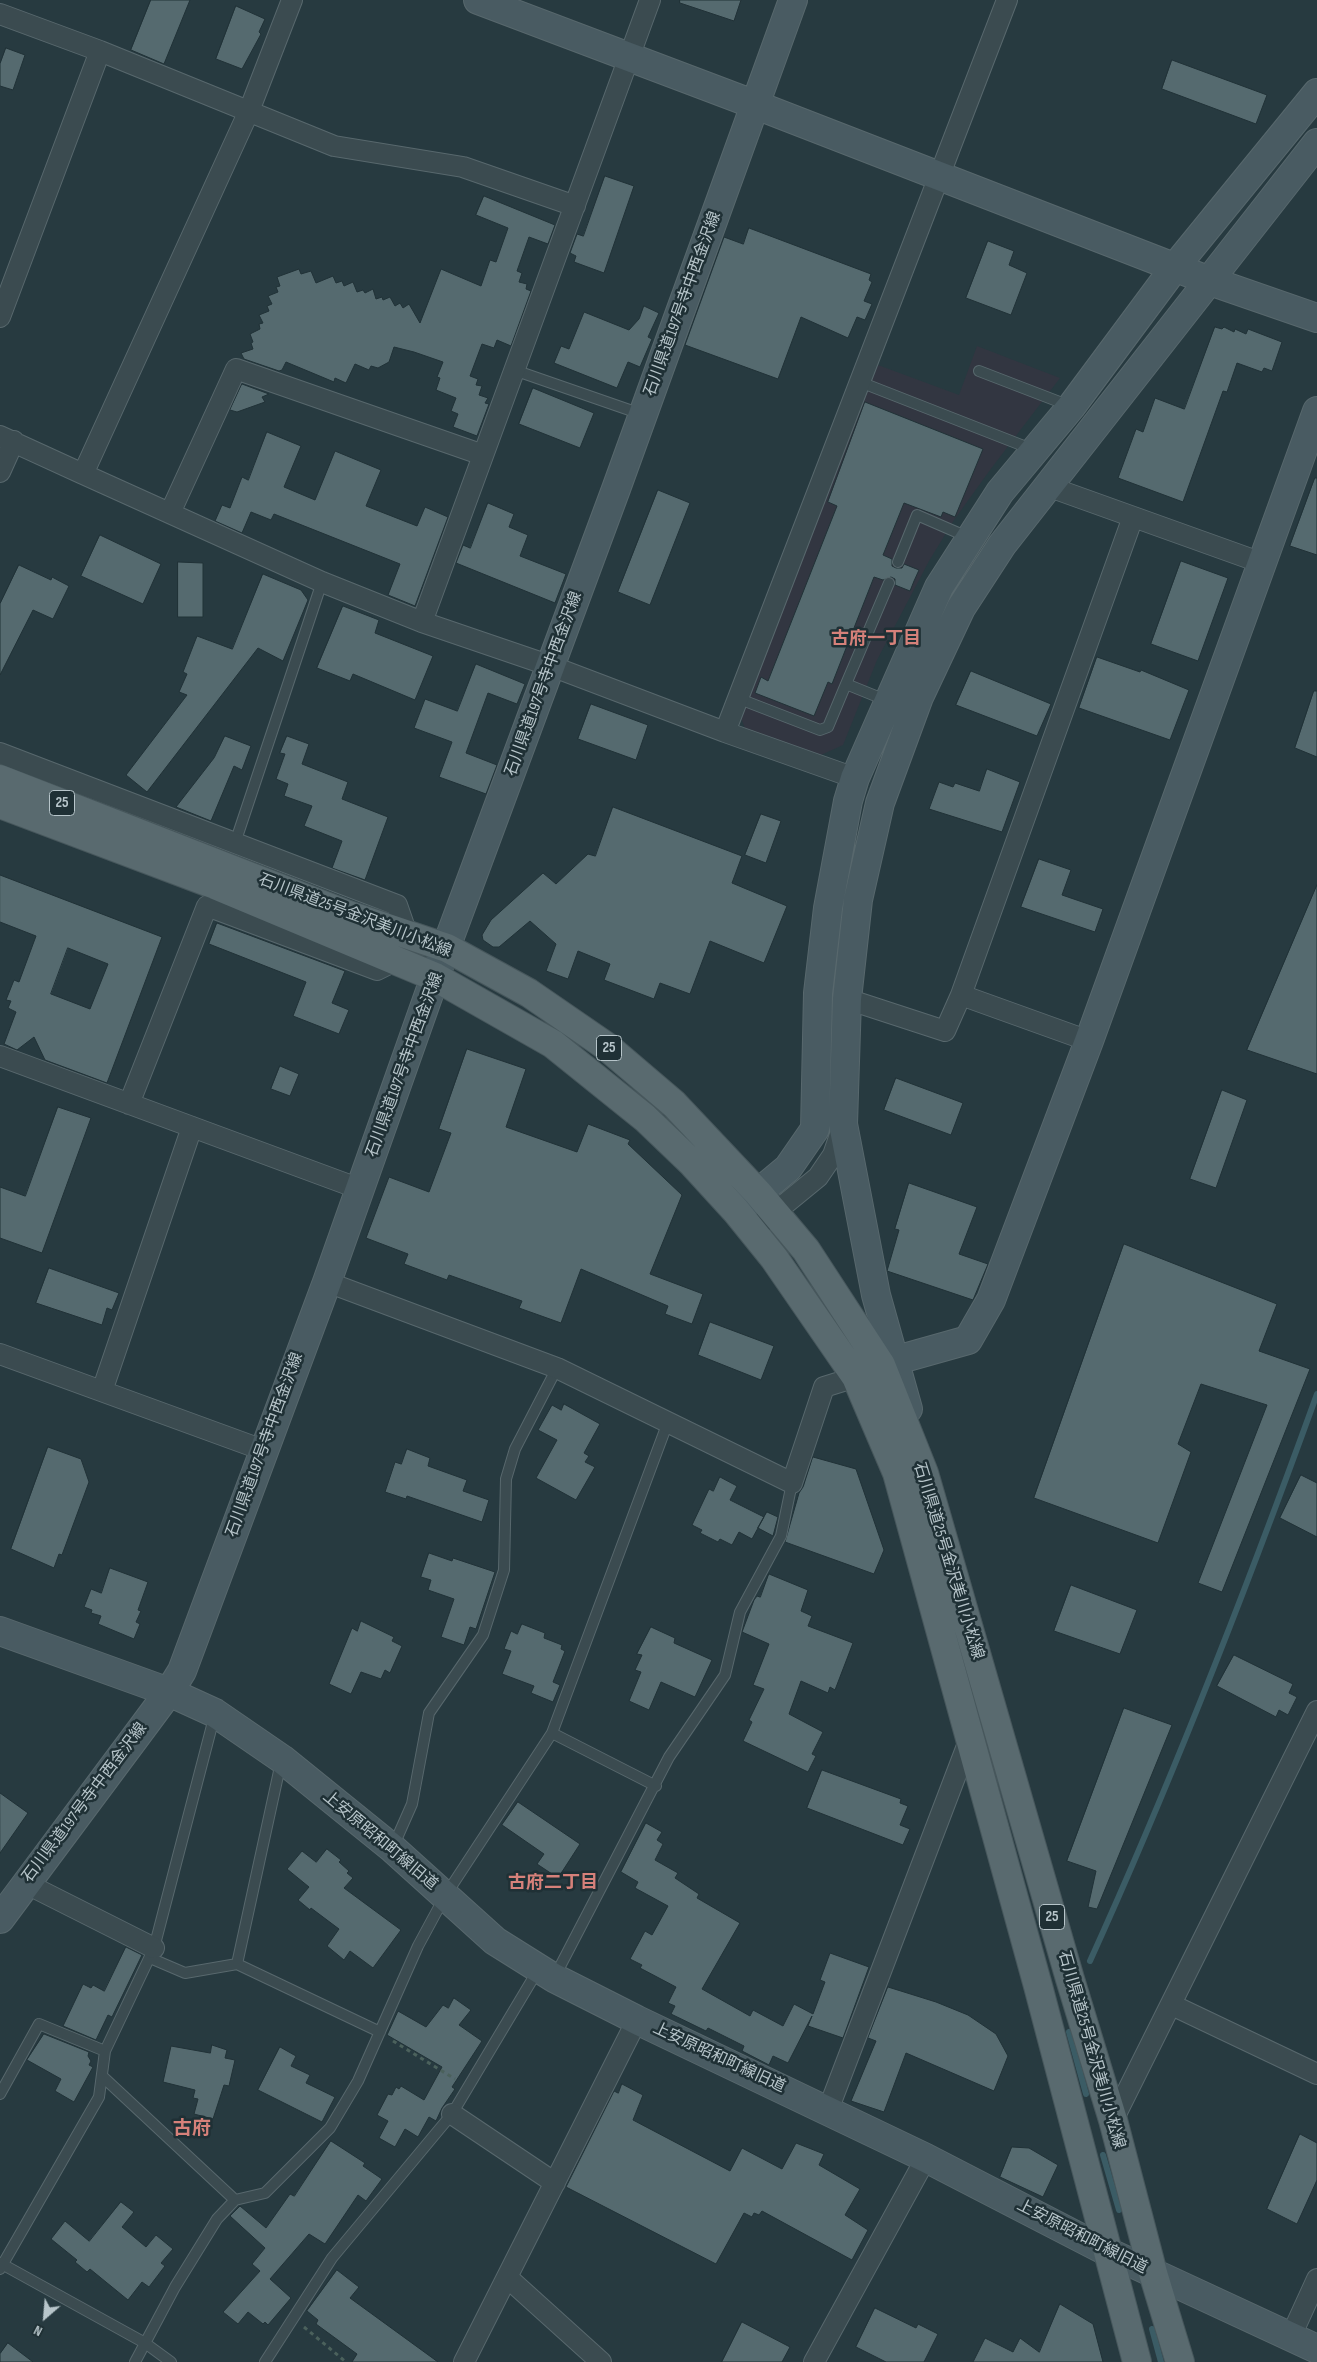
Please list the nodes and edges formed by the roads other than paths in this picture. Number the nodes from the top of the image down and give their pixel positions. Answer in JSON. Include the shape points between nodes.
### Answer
{"nodes":[{"id":1,"x":292,"y":0,"type":"edge"},
{"id":2,"x":478,"y":0,"type":"edge"},
{"id":3,"x":650,"y":0,"type":"edge"},
{"id":4,"x":794,"y":0,"type":"edge"},
{"id":5,"x":1007,"y":0,"type":"edge"},
{"id":6,"x":0,"y":14,"type":"edge"},
{"id":7,"x":100,"y":51,"type":"junction"},
{"id":8,"x":630,"y":57,"type":"junction"},
{"id":9,"x":1317,"y":93,"type":"edge"},
{"id":10,"x":756,"y":104,"type":"junction"},
{"id":11,"x":249,"y":111,"type":"junction"},
{"id":12,"x":1317,"y":143,"type":"edge"},
{"id":13,"x":941,"y":175,"type":"junction"},
{"id":14,"x":575,"y":206,"type":"junction"},
{"id":15,"x":1176,"y":267,"type":"junction"},
{"id":16,"x":1210,"y":280,"type":"junction"},
{"id":17,"x":0,"y":317,"type":"edge"},
{"id":18,"x":1317,"y":318,"type":"edge"},
{"id":19,"x":514,"y":370,"type":"junction"},
{"id":20,"x":979,"y":371,"type":"dead end"},
{"id":21,"x":860,"y":382,"type":"junction"},
{"id":22,"x":1071,"y":407,"type":"junction"},
{"id":23,"x":1317,"y":411,"type":"edge"},
{"id":24,"x":643,"y":414,"type":"junction"},
{"id":25,"x":7,"y":439,"type":"edge"},
{"id":26,"x":1035,"y":450,"type":"junction"},
{"id":27,"x":483,"y":455,"type":"junction"},
{"id":28,"x":0,"y":472,"type":"edge"},
{"id":29,"x":83,"y":474,"type":"junction"},
{"id":30,"x":1047,"y":486,"type":"junction"},
{"id":31,"x":170,"y":513,"type":"junction"},
{"id":32,"x":1132,"y":516,"type":"junction"},
{"id":33,"x":970,"y":538,"type":"junction"},
{"id":34,"x":898,"y":562,"type":"dead end"},
{"id":35,"x":1262,"y":563,"type":"junction"},
{"id":36,"x":322,"y":582,"type":"junction"},
{"id":37,"x":889,"y":583,"type":"dead end"},
{"id":38,"x":422,"y":622,"type":"junction"},
{"id":39,"x":551,"y":666,"type":"junction"},
{"id":40,"x":846,"y":684,"type":"junction"},
{"id":41,"x":737,"y":698,"type":"junction"},
{"id":42,"x":888,"y":702,"type":"junction"},
{"id":43,"x":725,"y":732,"type":"junction"},
{"id":44,"x":0,"y":753,"type":"edge"},
{"id":45,"x":855,"y":778,"type":"junction"},
{"id":46,"x":0,"y":779,"type":"edge"},
{"id":47,"x":0,"y":804,"type":"edge"},
{"id":48,"x":119,"y":838,"type":"junction"},
{"id":49,"x":234,"y":843,"type":"junction"},
{"id":50,"x":406,"y":934,"type":"junction"},
{"id":51,"x":447,"y":948,"type":"junction"},
{"id":52,"x":395,"y":961,"type":"junction"},
{"id":53,"x":435,"y":977,"type":"junction"},
{"id":54,"x":960,"y":995,"type":"junction"},
{"id":55,"x":847,"y":999,"type":"junction"},
{"id":56,"x":1089,"y":1041,"type":"junction"},
{"id":57,"x":0,"y":1056,"type":"edge"},
{"id":58,"x":129,"y":1104,"type":"junction"},
{"id":59,"x":844,"y":1124,"type":"junction"},
{"id":60,"x":192,"y":1127,"type":"junction"},
{"id":61,"x":360,"y":1189,"type":"junction"},
{"id":62,"x":766,"y":1203,"type":"junction"},
{"id":63,"x":744,"y":1221,"type":"junction"},
{"id":64,"x":327,"y":1282,"type":"junction"},
{"id":65,"x":0,"y":1354,"type":"edge"},
{"id":66,"x":888,"y":1362,"type":"junction"},
{"id":67,"x":556,"y":1368,"type":"junction"},
{"id":68,"x":856,"y":1377,"type":"junction"},
{"id":69,"x":102,"y":1391,"type":"junction"},
{"id":70,"x":668,"y":1422,"type":"junction"},
{"id":71,"x":263,"y":1450,"type":"junction"},
{"id":72,"x":792,"y":1483,"type":"junction"},
{"id":73,"x":0,"y":1631,"type":"edge"},
{"id":74,"x":168,"y":1692,"type":"junction"},
{"id":75,"x":1317,"y":1711,"type":"edge"},
{"id":76,"x":215,"y":1713,"type":"junction"},
{"id":77,"x":552,"y":1733,"type":"junction"},
{"id":78,"x":970,"y":1738,"type":"junction"},
{"id":79,"x":282,"y":1759,"type":"junction"},
{"id":80,"x":656,"y":1786,"type":"junction"},
{"id":81,"x":392,"y":1848,"type":"junction"},
{"id":82,"x":25,"y":1883,"type":"junction"},
{"id":83,"x":445,"y":1896,"type":"junction"},
{"id":84,"x":0,"y":1919,"type":"edge"},
{"id":85,"x":152,"y":1953,"type":"junction"},
{"id":86,"x":237,"y":1964,"type":"junction"},
{"id":87,"x":546,"y":1973,"type":"junction"},
{"id":88,"x":1172,"y":2005,"type":"junction"},
{"id":89,"x":637,"y":2020,"type":"junction"},
{"id":90,"x":380,"y":2032,"type":"junction"},
{"id":91,"x":105,"y":2051,"type":"junction"},
{"id":92,"x":1316,"y":2071,"type":"edge"},
{"id":93,"x":102,"y":2076,"type":"junction"},
{"id":94,"x":0,"y":2094,"type":"edge"},
{"id":95,"x":828,"y":2110,"type":"junction"},
{"id":96,"x":452,"y":2114,"type":"junction"},
{"id":97,"x":1113,"y":2120,"type":"junction"},
{"id":98,"x":926,"y":2158,"type":"junction"},
{"id":99,"x":556,"y":2182,"type":"junction"},
{"id":100,"x":235,"y":2200,"type":"junction"},
{"id":101,"x":1108,"y":2252,"type":"junction"},
{"id":102,"x":1,"y":2265,"type":"edge"},
{"id":103,"x":1153,"y":2273,"type":"junction"},
{"id":104,"x":508,"y":2278,"type":"junction"},
{"id":105,"x":1317,"y":2279,"type":"edge"},
{"id":106,"x":1291,"y":2336,"type":"junction"},
{"id":107,"x":145,"y":2343,"type":"junction"},
{"id":108,"x":1317,"y":2349,"type":"edge"},
{"id":109,"x":135,"y":2362,"type":"edge"},
{"id":110,"x":171,"y":2362,"type":"edge"},
{"id":111,"x":265,"y":2362,"type":"edge"},
{"id":112,"x":464,"y":2362,"type":"edge"},
{"id":113,"x":602,"y":2362,"type":"edge"},
{"id":114,"x":814,"y":2362,"type":"edge"},
{"id":115,"x":1137,"y":2362,"type":"edge"},
{"id":116,"x":1180,"y":2362,"type":"edge"}],
"edges":[{"from":1,"to":11,"type":"street"},
{"from":2,"to":8,"type":"street"},
{"from":3,"to":8,"type":"street"},
{"from":4,"to":10,"type":"street","name":"石川県道197号寺中西金沢線"},
{"from":5,"to":13,"type":"street"},
{"from":6,"to":7,"type":"street"},
{"from":7,"to":11,"type":"street"},
{"from":7,"to":17,"type":"street"},
{"from":8,"to":10,"type":"street"},
{"from":8,"to":14,"type":"street"},
{"from":9,"to":15,"type":"street"},
{"from":10,"to":13,"type":"street"},
{"from":10,"to":24,"type":"street","name":"石川県道197号寺中西金沢線"},
{"from":11,"to":14,"type":"street","via":[[334,146],[463,167]]},
{"from":11,"to":29,"type":"street"},
{"from":12,"to":16,"type":"street"},
{"from":13,"to":15,"type":"street"},
{"from":13,"to":21,"type":"street"},
{"from":14,"to":19,"type":"street"},
{"from":15,"to":16,"type":"street"},
{"from":15,"to":22,"type":"street"},
{"from":16,"to":18,"type":"street"},
{"from":16,"to":30,"type":"street"},
{"from":19,"to":24,"type":"lane"},
{"from":19,"to":27,"type":"street"},
{"from":20,"to":22,"type":"lane"},
{"from":21,"to":26,"type":"lane"},
{"from":21,"to":41,"type":"street"},
{"from":22,"to":26,"type":"street"},
{"from":23,"to":35,"type":"street"},
{"from":24,"to":39,"type":"street","name":"石川県道197号寺中西金沢線"},
{"from":25,"to":28,"type":"street"},
{"from":25,"to":29,"type":"street"},
{"from":26,"to":33,"type":"street","via":[[1000,492]]},
{"from":27,"to":31,"type":"street","via":[[236,369]]},
{"from":27,"to":38,"type":"street"},
{"from":29,"to":31,"type":"street"},
{"from":30,"to":32,"type":"street"},
{"from":30,"to":55,"type":"street","via":[[1002,545],[961,608],[919,697],[880,803],[858,900]]},
{"from":31,"to":36,"type":"street"},
{"from":32,"to":35,"type":"street"},
{"from":32,"to":54,"type":"street"},
{"from":33,"to":34,"type":"lane","via":[[917,514]]},
{"from":33,"to":42,"type":"street","via":[[939,587]]},
{"from":35,"to":56,"type":"street"},
{"from":36,"to":38,"type":"street"},
{"from":36,"to":49,"type":"lane"},
{"from":37,"to":40,"type":"lane"},
{"from":38,"to":39,"type":"street"},
{"from":39,"to":43,"type":"street"},
{"from":39,"to":51,"type":"street","name":"石川県道197号寺中西金沢線"},
{"from":40,"to":41,"type":"lane","via":[[828,727],[820,730]]},
{"from":40,"to":42,"type":"lane"},
{"from":41,"to":43,"type":"street"},
{"from":42,"to":45,"type":"street"},
{"from":43,"to":45,"type":"street"},
{"from":44,"to":49,"type":"street"},
{"from":45,"to":62,"type":"street","via":[[828,908],[818,993],[815,1129]]},
{"from":46,"to":48,"type":"main road","number":"25"},
{"from":47,"to":48,"type":"main road","number":"25"},
{"from":48,"to":50,"type":"main road","name":"石川県道25号金沢美川小松線","number":"25"},
{"from":48,"to":52,"type":"main road","name":"石川県道25号金沢美川小松線","number":"25","via":[[215,885]]},
{"from":49,"to":50,"type":"street","via":[[397,904]]},
{"from":50,"to":51,"type":"main road","name":"石川県道25号金沢美川小松線","number":"25"},
{"from":51,"to":53,"type":"street","name":"石川県道197号寺中西金沢線"},
{"from":51,"to":62,"type":"main road","name":"石川県道25号金沢美川小松線","number":"25","via":[[529,993],[606,1046],[674,1104]]},
{"from":52,"to":53,"type":"main road","name":"石川県道25号金沢美川小松線","number":"25"},
{"from":52,"to":58,"type":"street","via":[[377,970],[206,906]]},
{"from":53,"to":61,"type":"street","name":"石川県道197号寺中西金沢線"},
{"from":53,"to":63,"type":"main road","name":"石川県道25号金沢美川小松線","number":"25","via":[[552,1044],[645,1118],[693,1164]]},
{"from":54,"to":55,"type":"street","via":[[946,1031]]},
{"from":54,"to":56,"type":"street"},
{"from":55,"to":59,"type":"street"},
{"from":56,"to":66,"type":"street","via":[[991,1300],[968,1340]]},
{"from":57,"to":58,"type":"street"},
{"from":58,"to":60,"type":"street"},
{"from":59,"to":62,"type":"street","via":[[833,1155],[818,1177]]},
{"from":59,"to":66,"type":"street"},
{"from":60,"to":61,"type":"street"},
{"from":60,"to":69,"type":"street"},
{"from":61,"to":64,"type":"street","name":"石川県道197号寺中西金沢線"},
{"from":62,"to":63,"type":"street"},
{"from":62,"to":66,"type":"main road","name":"石川県道25号金沢美川小松線","number":"25","via":[[806,1250]]},
{"from":63,"to":68,"type":"main road","name":"石川県道25号金沢美川小松線","number":"25","via":[[774,1258]]},
{"from":64,"to":67,"type":"street"},
{"from":64,"to":71,"type":"street","name":"石川県道197号寺中西金沢線"},
{"from":65,"to":69,"type":"street"},
{"from":66,"to":68,"type":"street"},
{"from":66,"to":97,"type":"main road","name":"石川県道25号金沢美川小松線","number":"25","via":[[924,1472]]},
{"from":67,"to":70,"type":"street"},
{"from":67,"to":81,"type":"lane","via":[[515,1450],[506,1479],[504,1570],[484,1634],[429,1713],[412,1804]]},
{"from":68,"to":72,"type":"street","via":[[824,1387]]},
{"from":68,"to":78,"type":"main road","name":"石川県道25号金沢美川小松線","number":"25","via":[[897,1473]]},
{"from":69,"to":71,"type":"street"},
{"from":70,"to":72,"type":"street"},
{"from":70,"to":77,"type":"lane"},
{"from":71,"to":74,"type":"street","name":"石川県道197号寺中西金沢線","via":[[182,1672]]},
{"from":72,"to":80,"type":"lane","via":[[781,1536],[740,1612],[725,1675],[669,1757]]},
{"from":73,"to":74,"type":"street","name":"上安原昭和町線旧道"},
{"from":74,"to":76,"type":"street","name":"上安原昭和町線旧道"},
{"from":74,"to":82,"type":"street","name":"石川県道197号寺中西金沢線"},
{"from":75,"to":88,"type":"street"},
{"from":76,"to":79,"type":"street","name":"上安原昭和町線旧道"},
{"from":76,"to":85,"type":"lane"},
{"from":77,"to":80,"type":"lane"},
{"from":77,"to":83,"type":"lane"},
{"from":78,"to":95,"type":"street"},
{"from":78,"to":101,"type":"main road","name":"石川県道25号金沢美川小松線","number":"25"},
{"from":79,"to":81,"type":"street","name":"上安原昭和町線旧道"},
{"from":79,"to":86,"type":"lane"},
{"from":80,"to":87,"type":"lane"},
{"from":81,"to":83,"type":"street","name":"上安原昭和町線旧道"},
{"from":82,"to":84,"type":"street","name":"石川県道197号寺中西金沢線"},
{"from":82,"to":85,"type":"street"},
{"from":83,"to":87,"type":"street","name":"上安原昭和町線旧道","via":[[495,1941]]},
{"from":83,"to":90,"type":"lane","via":[[418,1946]]},
{"from":85,"to":86,"type":"lane","via":[[184,1973]]},
{"from":85,"to":91,"type":"lane"},
{"from":86,"to":90,"type":"lane"},
{"from":87,"to":89,"type":"street","name":"上安原昭和町線旧道"},
{"from":87,"to":96,"type":"lane"},
{"from":88,"to":92,"type":"street"},
{"from":88,"to":97,"type":"street"},
{"from":89,"to":95,"type":"street","name":"上安原昭和町線旧道"},
{"from":89,"to":99,"type":"street"},
{"from":90,"to":100,"type":"lane","via":[[358,2081],[330,2128],[265,2193]]},
{"from":91,"to":93,"type":"lane"},
{"from":91,"to":94,"type":"lane","via":[[39,2024]]},
{"from":93,"to":100,"type":"lane"},
{"from":93,"to":102,"type":"lane","via":[[99,2097]]},
{"from":95,"to":98,"type":"street","name":"上安原昭和町線旧道"},
{"from":96,"to":99,"type":"street"},
{"from":96,"to":111,"type":"lane","via":[[332,2258]]},
{"from":97,"to":103,"type":"main road","name":"石川県道25号金沢美川小松線","number":"25"},
{"from":98,"to":101,"type":"street","name":"上安原昭和町線旧道"},
{"from":98,"to":114,"type":"street"},
{"from":99,"to":104,"type":"street"},
{"from":100,"to":107,"type":"lane","via":[[218,2219],[175,2287]]},
{"from":101,"to":103,"type":"street","name":"上安原昭和町線旧道"},
{"from":101,"to":115,"type":"main road","name":"石川県道25号金沢美川小松線","number":"25"},
{"from":102,"to":107,"type":"lane"},
{"from":103,"to":106,"type":"street","name":"上安原昭和町線旧道"},
{"from":103,"to":116,"type":"main road","name":"石川県道25号金沢美川小松線","number":"25"},
{"from":104,"to":112,"type":"street"},
{"from":104,"to":113,"type":"street"},
{"from":105,"to":106,"type":"street"},
{"from":106,"to":108,"type":"street","name":"上安原昭和町線旧道"},
{"from":107,"to":109,"type":"lane"},
{"from":107,"to":110,"type":"lane"}]}
